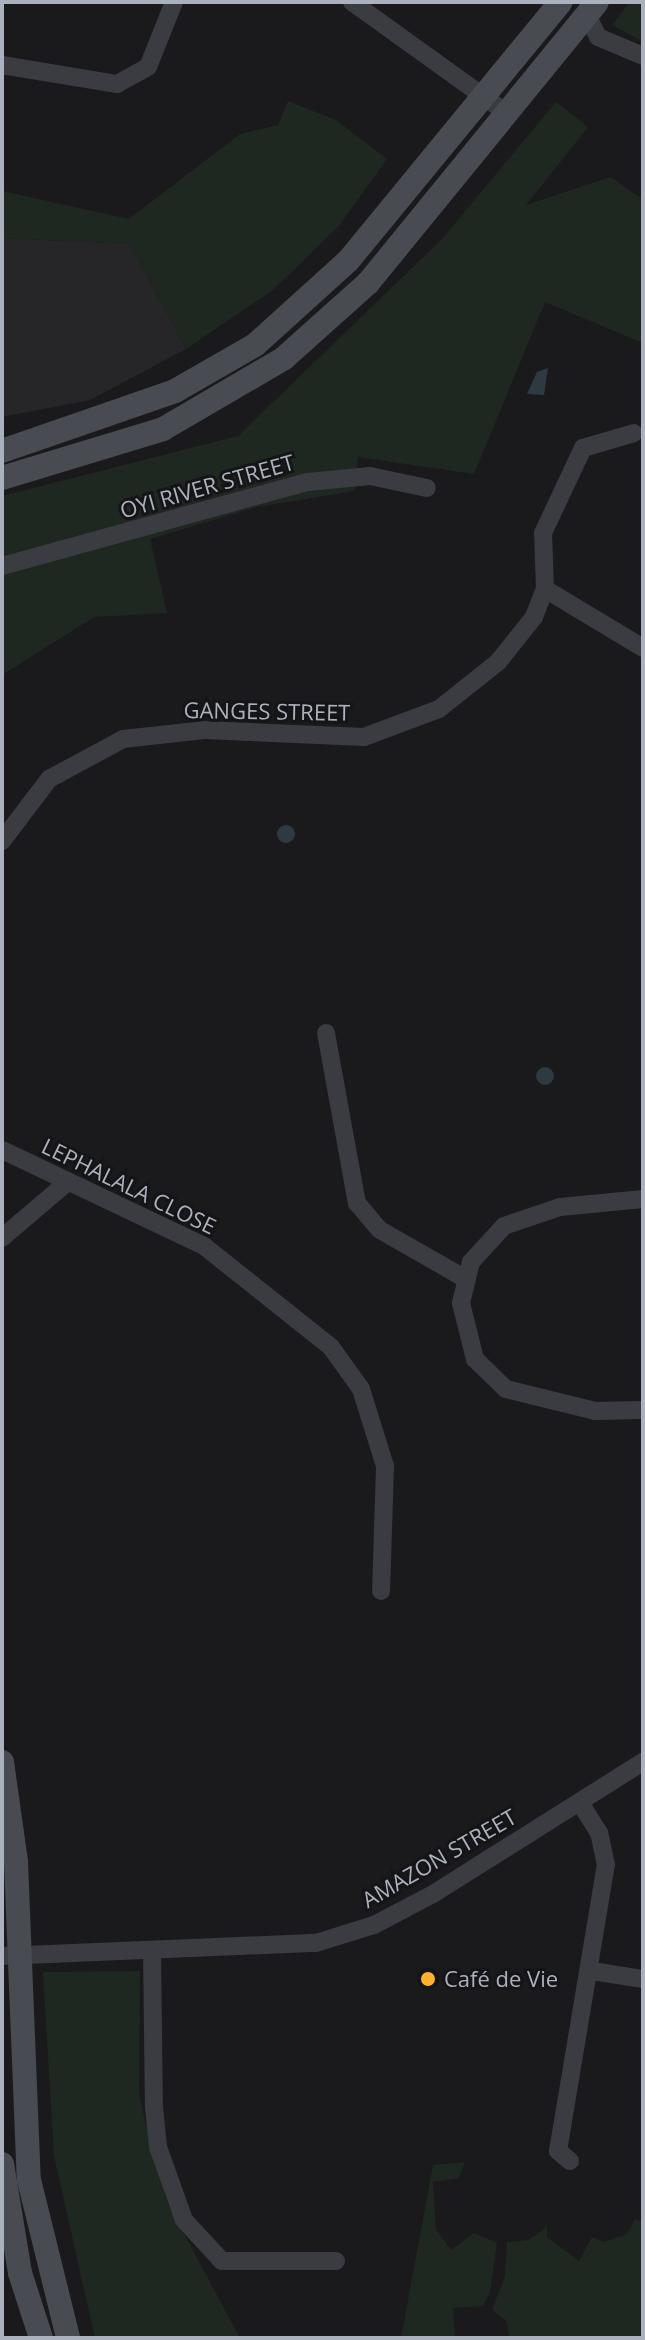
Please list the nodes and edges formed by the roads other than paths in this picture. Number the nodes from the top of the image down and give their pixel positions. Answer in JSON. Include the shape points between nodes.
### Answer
{"nodes":[{"id":1,"x":174,"y":2,"type":"edge"},
{"id":2,"x":352,"y":2,"type":"edge"},
{"id":3,"x":561,"y":2,"type":"edge"},
{"id":4,"x":592,"y":8,"type":"edge"},
{"id":5,"x":643,"y":56,"type":"edge"},
{"id":6,"x":2,"y":65,"type":"edge"},
{"id":7,"x":480,"y":100,"type":"junction"},
{"id":8,"x":508,"y":114,"type":"junction"},
{"id":9,"x":634,"y":433,"type":"dead end"},
{"id":10,"x":2,"y":451,"type":"edge"},
{"id":11,"x":2,"y":478,"type":"edge"},
{"id":12,"x":427,"y":488,"type":"dead end"},
{"id":13,"x":2,"y":566,"type":"edge"},
{"id":14,"x":545,"y":589,"type":"junction"},
{"id":15,"x":643,"y":648,"type":"edge"},
{"id":16,"x":2,"y":841,"type":"edge"},
{"id":17,"x":326,"y":1033,"type":"dead end"},
{"id":18,"x":2,"y":1150,"type":"edge"},
{"id":19,"x":64,"y":1185,"type":"junction"},
{"id":20,"x":643,"y":1199,"type":"edge"},
{"id":21,"x":2,"y":1238,"type":"edge"},
{"id":22,"x":464,"y":1278,"type":"junction"},
{"id":23,"x":643,"y":1410,"type":"edge"},
{"id":24,"x":381,"y":1591,"type":"dead end"},
{"id":25,"x":2,"y":1762,"type":"edge"},
{"id":26,"x":643,"y":1762,"type":"edge"},
{"id":27,"x":580,"y":1802,"type":"junction"},
{"id":28,"x":152,"y":1950,"type":"junction"},
{"id":29,"x":11,"y":1955,"type":"edge"},
{"id":30,"x":592,"y":1971,"type":"junction"},
{"id":31,"x":643,"y":1979,"type":"edge"},
{"id":32,"x":570,"y":2161,"type":"dead end"},
{"id":33,"x":2,"y":2164,"type":"edge"},
{"id":34,"x":336,"y":2261,"type":"dead end"},
{"id":35,"x":41,"y":2338,"type":"edge"},
{"id":36,"x":68,"y":2338,"type":"edge"}],
"edges":[{"from":1,"to":6,"type":"street","via":[[148,67],[117,84]]},
{"from":2,"to":7,"type":"street"},
{"from":3,"to":7,"type":"street"},
{"from":4,"to":5,"type":"street","via":[[598,37]]},
{"from":4,"to":8,"type":"street"},
{"from":7,"to":8,"type":"street"},
{"from":7,"to":10,"type":"street","via":[[348,261],[255,345],[175,391]]},
{"from":8,"to":11,"type":"street","via":[[368,283],[283,359],[163,429]]},
{"from":9,"to":14,"type":"street","name":"GANGES STREET","via":[[583,448],[543,533]]},
{"from":12,"to":13,"type":"street","name":"OYI RIVER STREET","via":[[370,476],[308,482]]},
{"from":14,"to":15,"type":"street"},
{"from":14,"to":16,"type":"street","name":"GANGES STREET","via":[[534,617],[498,662],[439,709],[400,728],[364,737],[204,730],[123,739],[49,779]]},
{"from":17,"to":22,"type":"street","via":[[357,1203],[380,1230]]},
{"from":18,"to":19,"type":"street","name":"LEPHALALA CLOSE"},
{"from":19,"to":21,"type":"street"},
{"from":19,"to":24,"type":"street","name":"LEPHALALA CLOSE","via":[[204,1246],[345,1364],[371,1415],[385,1466]]},
{"from":20,"to":22,"type":"street","via":[[530,1213],[504,1226]]},
{"from":22,"to":23,"type":"street","via":[[466,1340],[488,1377],[535,1400],[595,1411]]},
{"from":25,"to":29,"type":"street"},
{"from":26,"to":27,"type":"street","name":"AMAZON STREET"},
{"from":27,"to":28,"type":"street","name":"AMAZON STREET","via":[[374,1925],[264,1949]]},
{"from":27,"to":30,"type":"street","via":[[599,1833],[606,1865]]},
{"from":28,"to":29,"type":"street","name":"AMAZON STREET"},
{"from":28,"to":34,"type":"street","via":[[158,2147],[184,2220],[222,2261]]},
{"from":29,"to":36,"type":"street","via":[[29,2180]]},
{"from":30,"to":31,"type":"street"},
{"from":30,"to":32,"type":"street","via":[[558,2151]]},
{"from":33,"to":35,"type":"street","via":[[20,2273]]}]}
